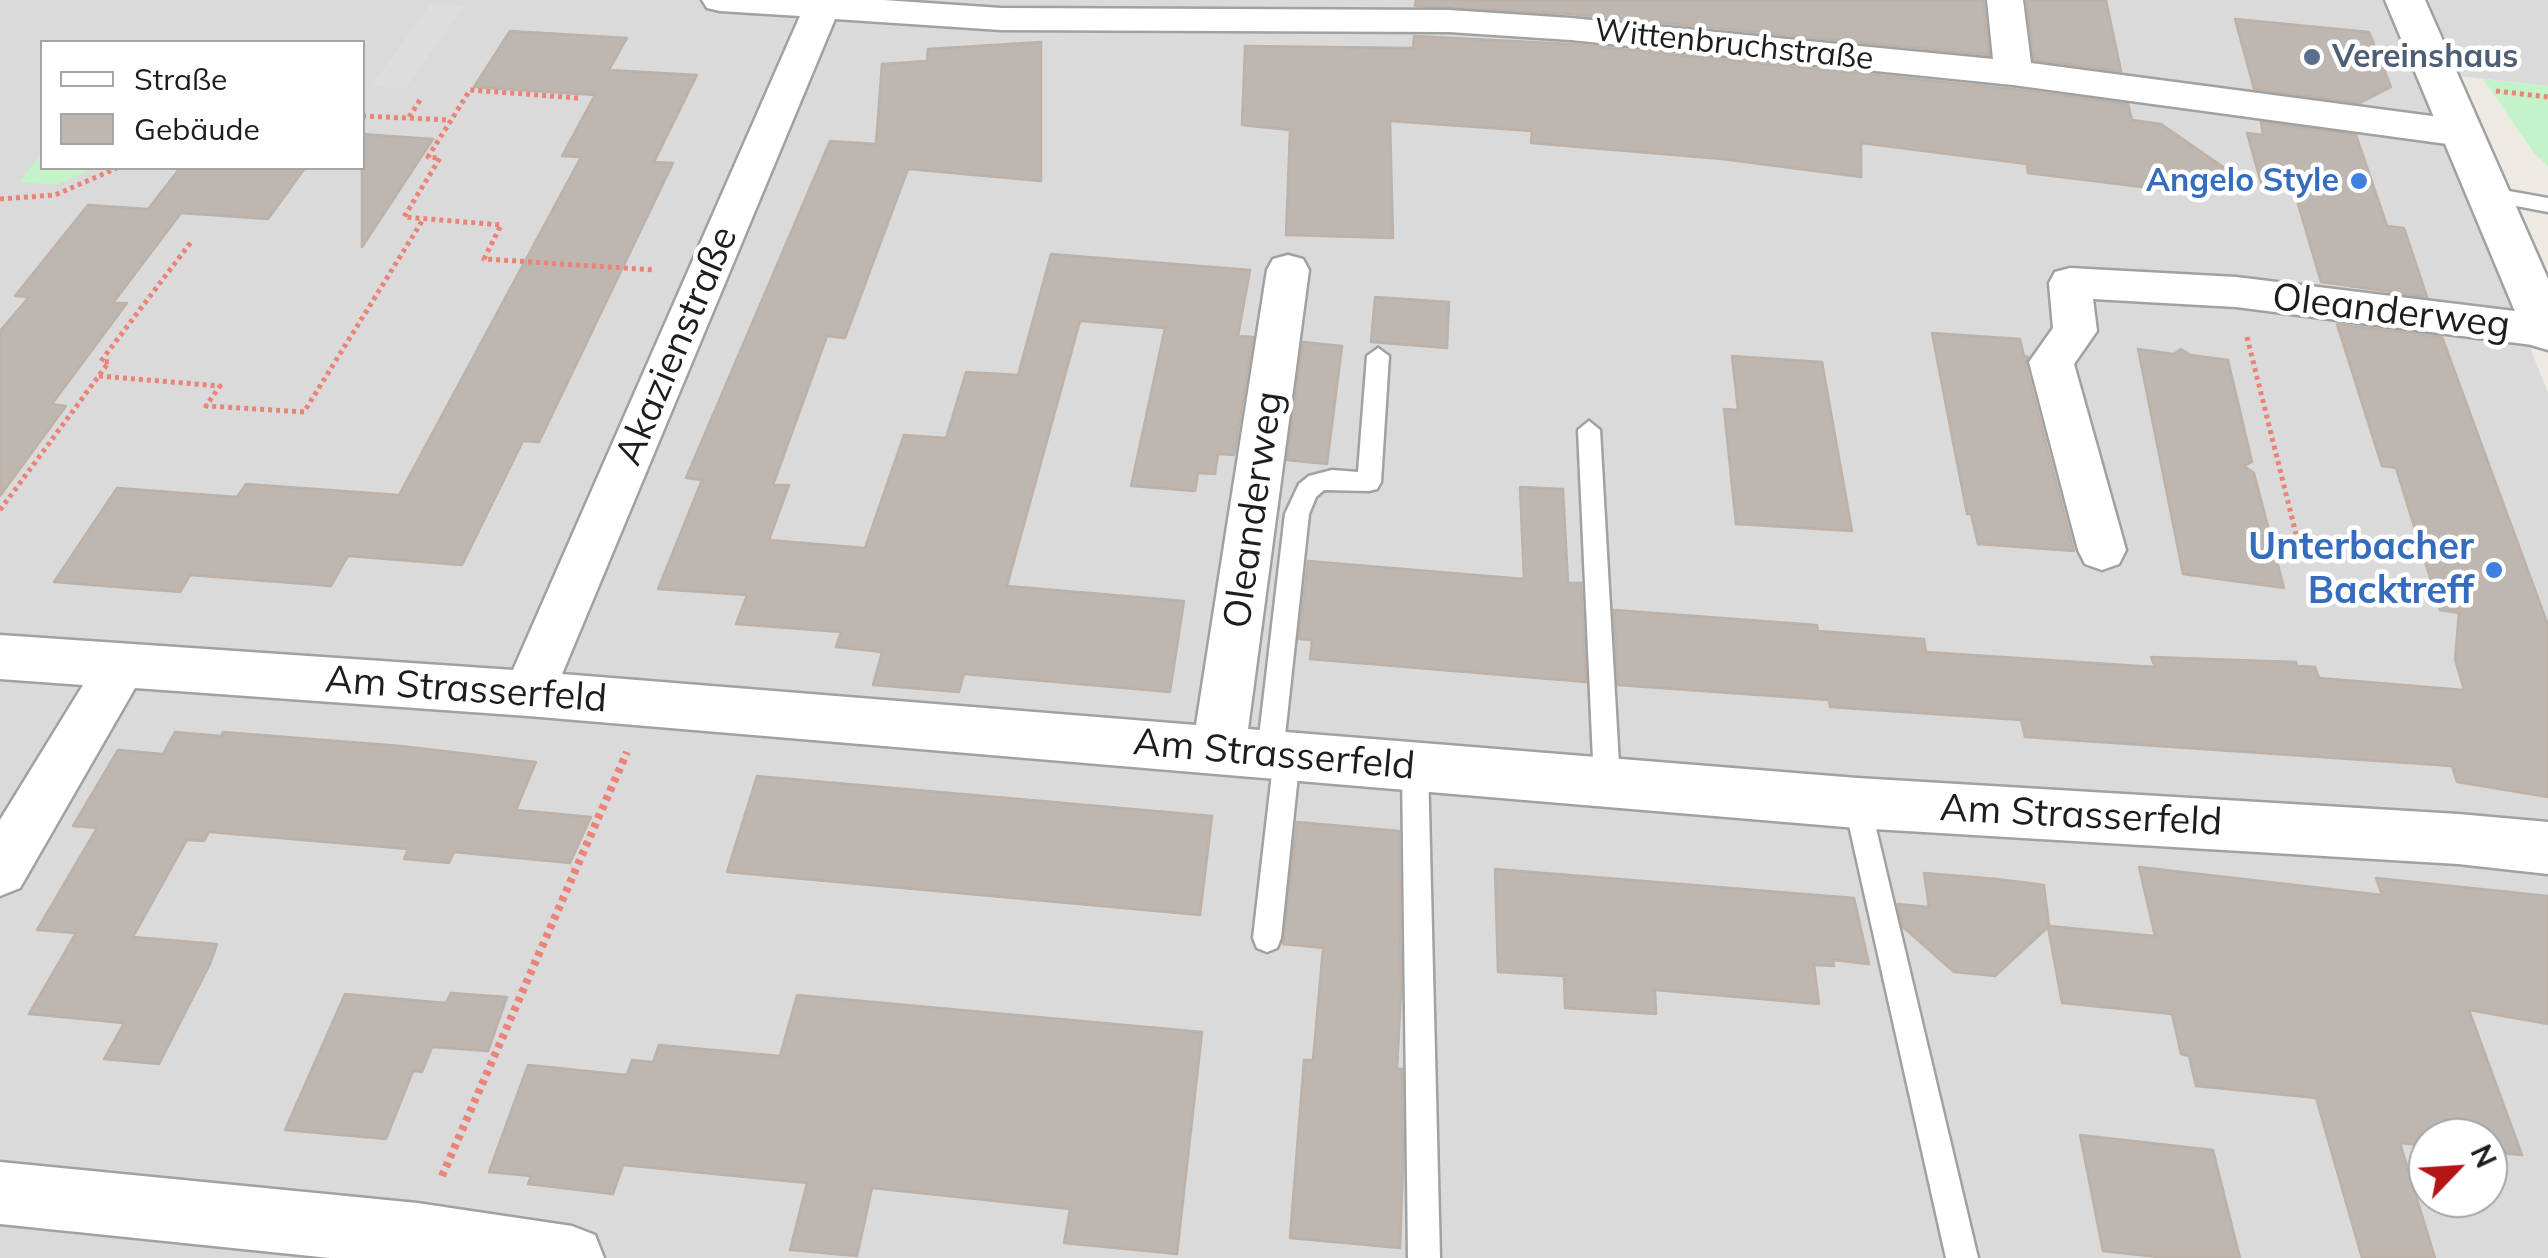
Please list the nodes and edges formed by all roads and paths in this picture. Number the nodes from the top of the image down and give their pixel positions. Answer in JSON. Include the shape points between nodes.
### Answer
{"nodes":[{"id":1,"x":720,"y":0,"type":"edge"},
{"id":2,"x":2005,"y":0,"type":"edge"},
{"id":3,"x":2405,"y":0,"type":"edge"},
{"id":4,"x":825,"y":5,"type":"edge"},
{"id":5,"x":2013,"y":73,"type":"junction"},
{"id":6,"x":422,"y":96,"type":"dead end"},
{"id":7,"x":578,"y":98,"type":"dead end"},
{"id":8,"x":365,"y":116,"type":"edge"},
{"id":9,"x":408,"y":118,"type":"junction"},
{"id":10,"x":452,"y":120,"type":"junction"},
{"id":11,"x":2462,"y":133,"type":"junction"},
{"id":12,"x":113,"y":170,"type":"edge"},
{"id":13,"x":2492,"y":195,"type":"junction"},
{"id":14,"x":0,"y":198,"type":"edge"},
{"id":15,"x":2548,"y":205,"type":"edge"},
{"id":16,"x":424,"y":218,"type":"junction"},
{"id":17,"x":190,"y":242,"type":"dead end"},
{"id":18,"x":1288,"y":270,"type":"dead end"},
{"id":19,"x":708,"y":274,"type":"junction"},
{"id":20,"x":2236,"y":292,"type":"junction"},
{"id":21,"x":2548,"y":332,"type":"edge"},
{"id":22,"x":1378,"y":356,"type":"dead end"},
{"id":23,"x":99,"y":376,"type":"junction"},
{"id":24,"x":1590,"y":430,"type":"dead end"},
{"id":25,"x":0,"y":510,"type":"edge"},
{"id":26,"x":2296,"y":534,"type":"dead end"},
{"id":27,"x":2102,"y":550,"type":"dead end"},
{"id":28,"x":0,"y":657,"type":"edge"},
{"id":29,"x":122,"y":665,"type":"junction"},
{"id":30,"x":528,"y":694,"type":"junction"},
{"id":31,"x":647,"y":705,"type":"junction"},
{"id":32,"x":1259,"y":754,"type":"junction"},
{"id":33,"x":1416,"y":766,"type":"junction"},
{"id":34,"x":1607,"y":782,"type":"junction"},
{"id":35,"x":1857,"y":803,"type":"junction"},
{"id":36,"x":2548,"y":848,"type":"edge"},
{"id":37,"x":0,"y":870,"type":"edge"},
{"id":38,"x":1267,"y":938,"type":"dead end"},
{"id":39,"x":0,"y":1193,"type":"edge"},
{"id":40,"x":416,"y":1235,"type":"junction"},
{"id":41,"x":572,"y":1258,"type":"edge"},
{"id":42,"x":1424,"y":1258,"type":"edge"},
{"id":43,"x":1962,"y":1258,"type":"edge"}],
"edges":[{"from":1,"to":4,"type":"street","name":"Wittenbruchstraße"},
{"from":2,"to":5,"type":"street"},
{"from":3,"to":11,"type":"street"},
{"from":4,"to":5,"type":"street","name":"Wittenbruchstraße","via":[[1001,19],[1448,21],[1571,28]]},
{"from":4,"to":19,"type":"street","name":"Akazienstraße"},
{"from":5,"to":11,"type":"street","name":"Wittenbruchstraße"},
{"from":6,"to":9,"type":"path"},
{"from":7,"to":10,"type":"path","via":[[470,90]]},
{"from":8,"to":9,"type":"path"},
{"from":9,"to":10,"type":"path"},
{"from":10,"to":16,"type":"path","via":[[428,157],[440,158],[404,217]]},
{"from":11,"to":13,"type":"street"},
{"from":12,"to":14,"type":"path","via":[[55,196]]},
{"from":13,"to":15,"type":"lane"},
{"from":13,"to":21,"type":"street"},
{"from":16,"to":19,"type":"path","via":[[501,225],[484,259]]},
{"from":16,"to":23,"type":"path","via":[[304,412],[206,406],[220,386]]},
{"from":17,"to":23,"type":"path","via":[[100,361],[109,362]]},
{"from":18,"to":32,"type":"street","name":"Oleanderweg"},
{"from":19,"to":30,"type":"street","name":"Akazienstraße"},
{"from":20,"to":21,"type":"street","name":"Oleanderweg"},
{"from":20,"to":26,"type":"path","name":"Oleanderweg"},
{"from":20,"to":27,"type":"street","name":"Oleanderweg","via":[[2070,282],[2074,330],[2051,362]]},
{"from":22,"to":32,"type":"lane","via":[[1369,482],[1317,483],[1297,514]]},
{"from":23,"to":25,"type":"path"},
{"from":24,"to":34,"type":"lane"},
{"from":28,"to":29,"type":"street","name":"Am Strasserfeld"},
{"from":29,"to":30,"type":"street","name":"Am Strasserfeld"},
{"from":29,"to":37,"type":"street"},
{"from":30,"to":31,"type":"street","name":"Am Strasserfeld"},
{"from":31,"to":32,"type":"street","name":"Am Strasserfeld"},
{"from":31,"to":40,"type":"path"},
{"from":32,"to":33,"type":"street","name":"Am Strasserfeld"},
{"from":32,"to":38,"type":"lane"},
{"from":33,"to":34,"type":"street","name":"Am Strasserfeld"},
{"from":33,"to":42,"type":"lane"},
{"from":34,"to":35,"type":"street","name":"Am Strasserfeld"},
{"from":35,"to":36,"type":"street","name":"Am Strasserfeld"},
{"from":35,"to":43,"type":"lane"},
{"from":39,"to":40,"type":"street"},
{"from":40,"to":41,"type":"street"}]}
